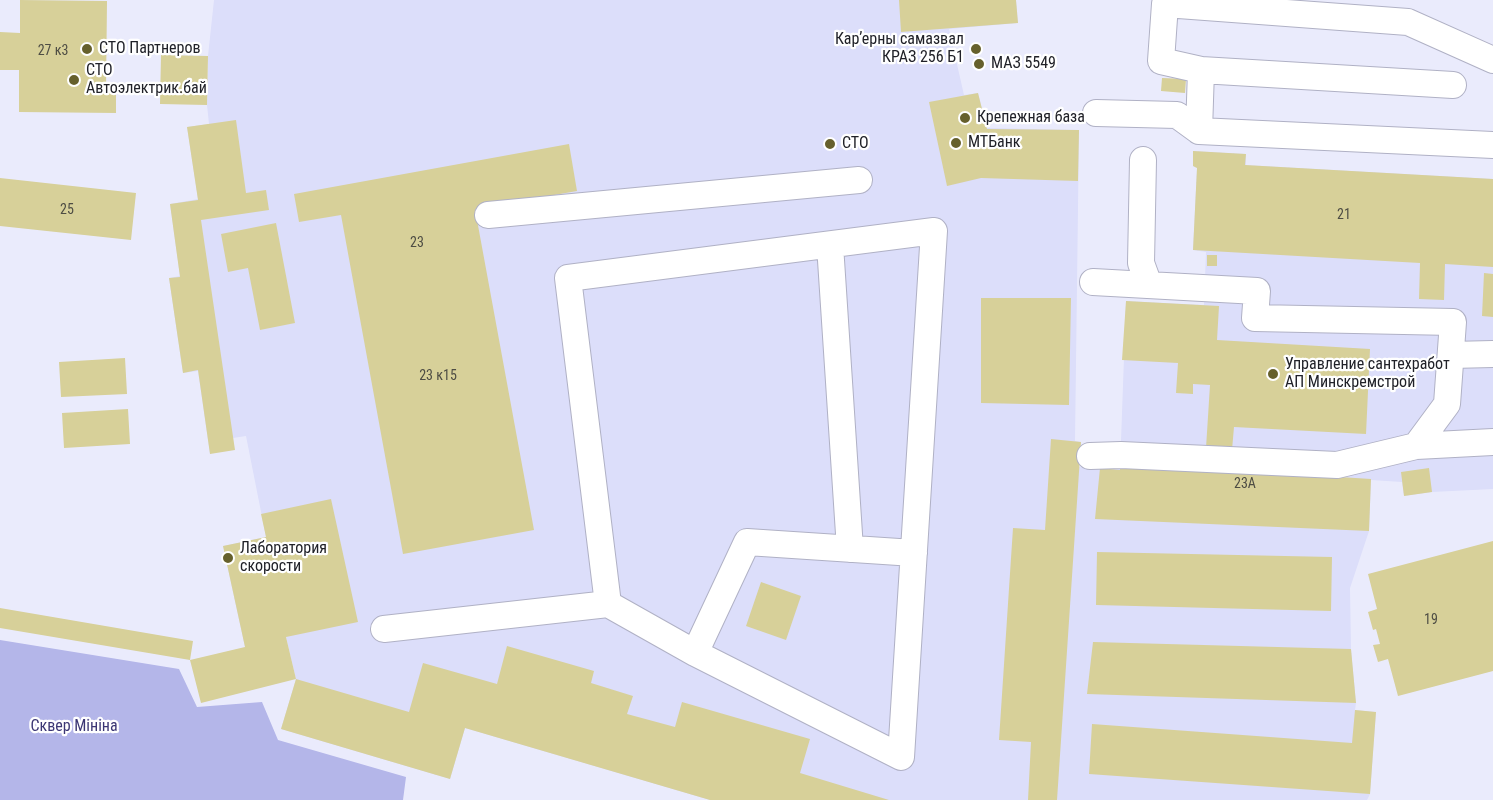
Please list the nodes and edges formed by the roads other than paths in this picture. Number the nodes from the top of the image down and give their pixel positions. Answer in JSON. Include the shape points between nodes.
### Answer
{"nodes":[{"id":1,"x":1493,"y":60,"type":"edge"},
{"id":2,"x":1201,"y":70,"type":"junction"},
{"id":3,"x":1453,"y":85,"type":"dead end"},
{"id":4,"x":1096,"y":113,"type":"dead end"},
{"id":5,"x":1199,"y":131,"type":"junction"},
{"id":6,"x":1493,"y":145,"type":"edge"},
{"id":7,"x":1143,"y":160,"type":"dead end"},
{"id":8,"x":859,"y":180,"type":"dead end"},
{"id":9,"x":488,"y":215,"type":"dead end"},
{"id":10,"x":830,"y":244,"type":"junction"},
{"id":11,"x":1093,"y":282,"type":"dead end"},
{"id":12,"x":1149,"y":285,"type":"junction"},
{"id":13,"x":1493,"y":354,"type":"edge"},
{"id":14,"x":1451,"y":355,"type":"junction"},
{"id":15,"x":1493,"y":442,"type":"edge"},
{"id":16,"x":1416,"y":446,"type":"junction"},
{"id":17,"x":1090,"y":456,"type":"dead end"},
{"id":18,"x":850,"y":549,"type":"junction"},
{"id":19,"x":914,"y":553,"type":"junction"},
{"id":20,"x":608,"y":604,"type":"junction"},
{"id":21,"x":384,"y":629,"type":"dead end"},
{"id":22,"x":695,"y":653,"type":"junction"}],
"edges":[{"from":1,"to":2,"type":"lane","via":[[1408,22],[1165,4],[1161,61]]},
{"from":2,"to":3,"type":"lane"},
{"from":2,"to":5,"type":"lane"},
{"from":4,"to":5,"type":"lane","via":[[1177,115]]},
{"from":5,"to":6,"type":"lane"},
{"from":7,"to":12,"type":"lane","via":[[1141,263]]},
{"from":8,"to":9,"type":"lane"},
{"from":10,"to":18,"type":"lane"},
{"from":10,"to":19,"type":"lane","via":[[934,231]]},
{"from":10,"to":20,"type":"lane","via":[[568,278]]},
{"from":11,"to":12,"type":"lane"},
{"from":12,"to":14,"type":"lane","via":[[1257,291],[1255,318],[1453,322]]},
{"from":13,"to":14,"type":"lane"},
{"from":14,"to":16,"type":"lane","via":[[1447,404]]},
{"from":15,"to":16,"type":"lane"},
{"from":16,"to":17,"type":"lane","via":[[1337,465]]},
{"from":18,"to":19,"type":"lane"},
{"from":18,"to":22,"type":"lane","via":[[747,542]]},
{"from":19,"to":22,"type":"lane","via":[[901,756]]},
{"from":20,"to":21,"type":"lane"},
{"from":20,"to":22,"type":"lane"}]}
